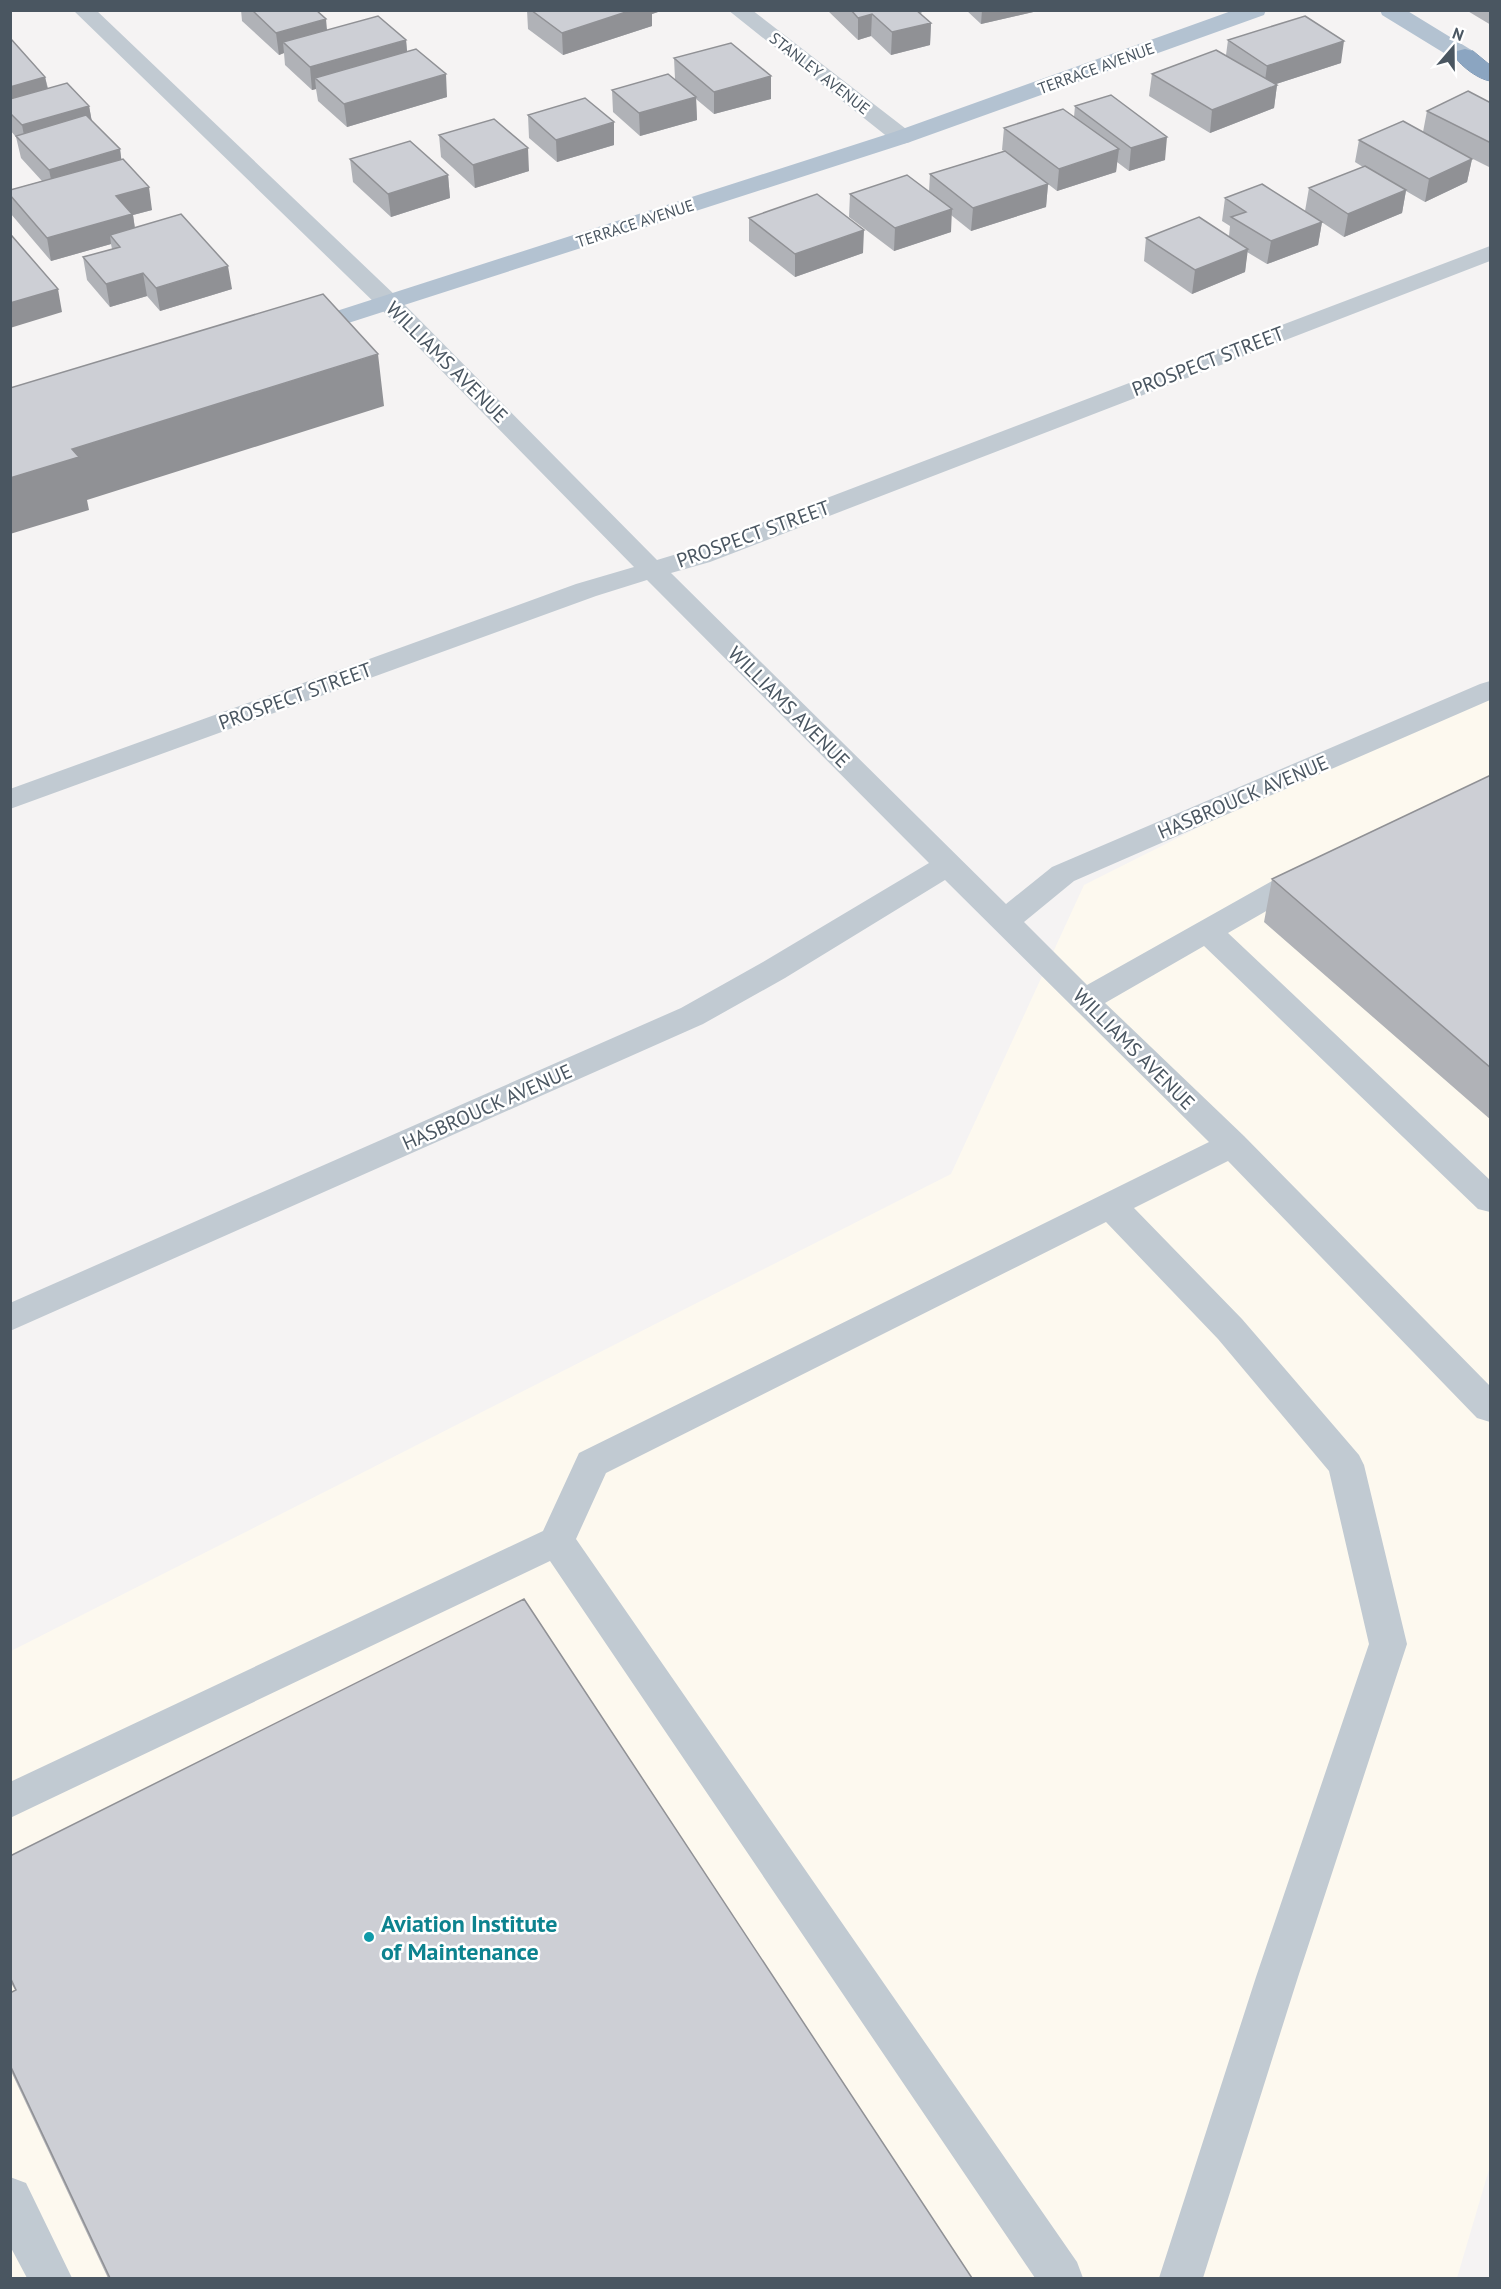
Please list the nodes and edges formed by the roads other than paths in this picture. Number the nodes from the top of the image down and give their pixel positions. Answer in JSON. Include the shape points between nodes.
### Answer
{"nodes":[{"id":1,"x":83,"y":10,"type":"edge"},
{"id":2,"x":738,"y":10,"type":"edge"},
{"id":3,"x":1256,"y":10,"type":"edge"},
{"id":4,"x":1390,"y":10,"type":"edge"},
{"id":5,"x":1465,"y":56,"type":"junction"},
{"id":6,"x":1491,"y":68,"type":"edge"},
{"id":7,"x":1491,"y":75,"type":"edge"},
{"id":8,"x":902,"y":137,"type":"junction"},
{"id":9,"x":1491,"y":253,"type":"edge"},
{"id":10,"x":388,"y":302,"type":"junction"},
{"id":11,"x":284,"y":336,"type":"edge"},
{"id":12,"x":652,"y":570,"type":"junction"},
{"id":13,"x":1491,"y":690,"type":"edge"},
{"id":14,"x":10,"y":800,"type":"edge"},
{"id":15,"x":1328,"y":863,"type":"edge"},
{"id":16,"x":948,"y":865,"type":"junction"},
{"id":17,"x":1005,"y":921,"type":"junction"},
{"id":18,"x":1207,"y":931,"type":"junction"},
{"id":19,"x":1085,"y":1000,"type":"junction"},
{"id":20,"x":1232,"y":1145,"type":"junction"},
{"id":21,"x":1491,"y":1200,"type":"edge"},
{"id":22,"x":1110,"y":1205,"type":"junction"},
{"id":23,"x":10,"y":1318,"type":"edge"},
{"id":24,"x":1491,"y":1408,"type":"edge"},
{"id":25,"x":557,"y":1541,"type":"junction"},
{"id":26,"x":10,"y":1801,"type":"edge"},
{"id":27,"x":10,"y":2198,"type":"edge"},
{"id":28,"x":50,"y":2278,"type":"edge"},
{"id":29,"x":1061,"y":2278,"type":"edge"},
{"id":30,"x":1181,"y":2278,"type":"edge"}],
"edges":[{"from":1,"to":10,"type":"street","name":"WILLIAMS AVENUE"},
{"from":2,"to":8,"type":"street","name":"STANLEY AVENUE"},
{"from":3,"to":8,"type":"main road","name":"TERRACE AVENUE"},
{"from":4,"to":5,"type":"main road"},
{"from":5,"to":6,"type":"highway"},
{"from":5,"to":7,"type":"highway"},
{"from":8,"to":10,"type":"main road","name":"TERRACE AVENUE"},
{"from":9,"to":12,"type":"street","name":"PROSPECT STREET","via":[[700,556]]},
{"from":10,"to":11,"type":"main road","name":"TERRACE AVENUE"},
{"from":10,"to":12,"type":"street","name":"WILLIAMS AVENUE"},
{"from":12,"to":14,"type":"street","name":"PROSPECT STREET","via":[[575,594]]},
{"from":12,"to":16,"type":"street","name":"WILLIAMS AVENUE"},
{"from":13,"to":17,"type":"street","name":"HASBROUCK AVENUE","via":[[1063,874]]},
{"from":15,"to":18,"type":"street"},
{"from":16,"to":17,"type":"street","name":"WILLIAMS AVENUE"},
{"from":16,"to":23,"type":"street","name":"HASBROUCK AVENUE","via":[[692,1016]]},
{"from":17,"to":19,"type":"street","name":"WILLIAMS AVENUE"},
{"from":18,"to":19,"type":"street"},
{"from":18,"to":21,"type":"street"},
{"from":19,"to":20,"type":"street","name":"WILLIAMS AVENUE"},
{"from":20,"to":22,"type":"street"},
{"from":20,"to":24,"type":"street","name":"WILLIAMS AVENUE"},
{"from":22,"to":25,"type":"street","via":[[592,1463]]},
{"from":22,"to":30,"type":"street","via":[[1230,1329],[1346,1465],[1388,1644]]},
{"from":25,"to":26,"type":"street"},
{"from":25,"to":29,"type":"street"},
{"from":27,"to":28,"type":"street"}]}
